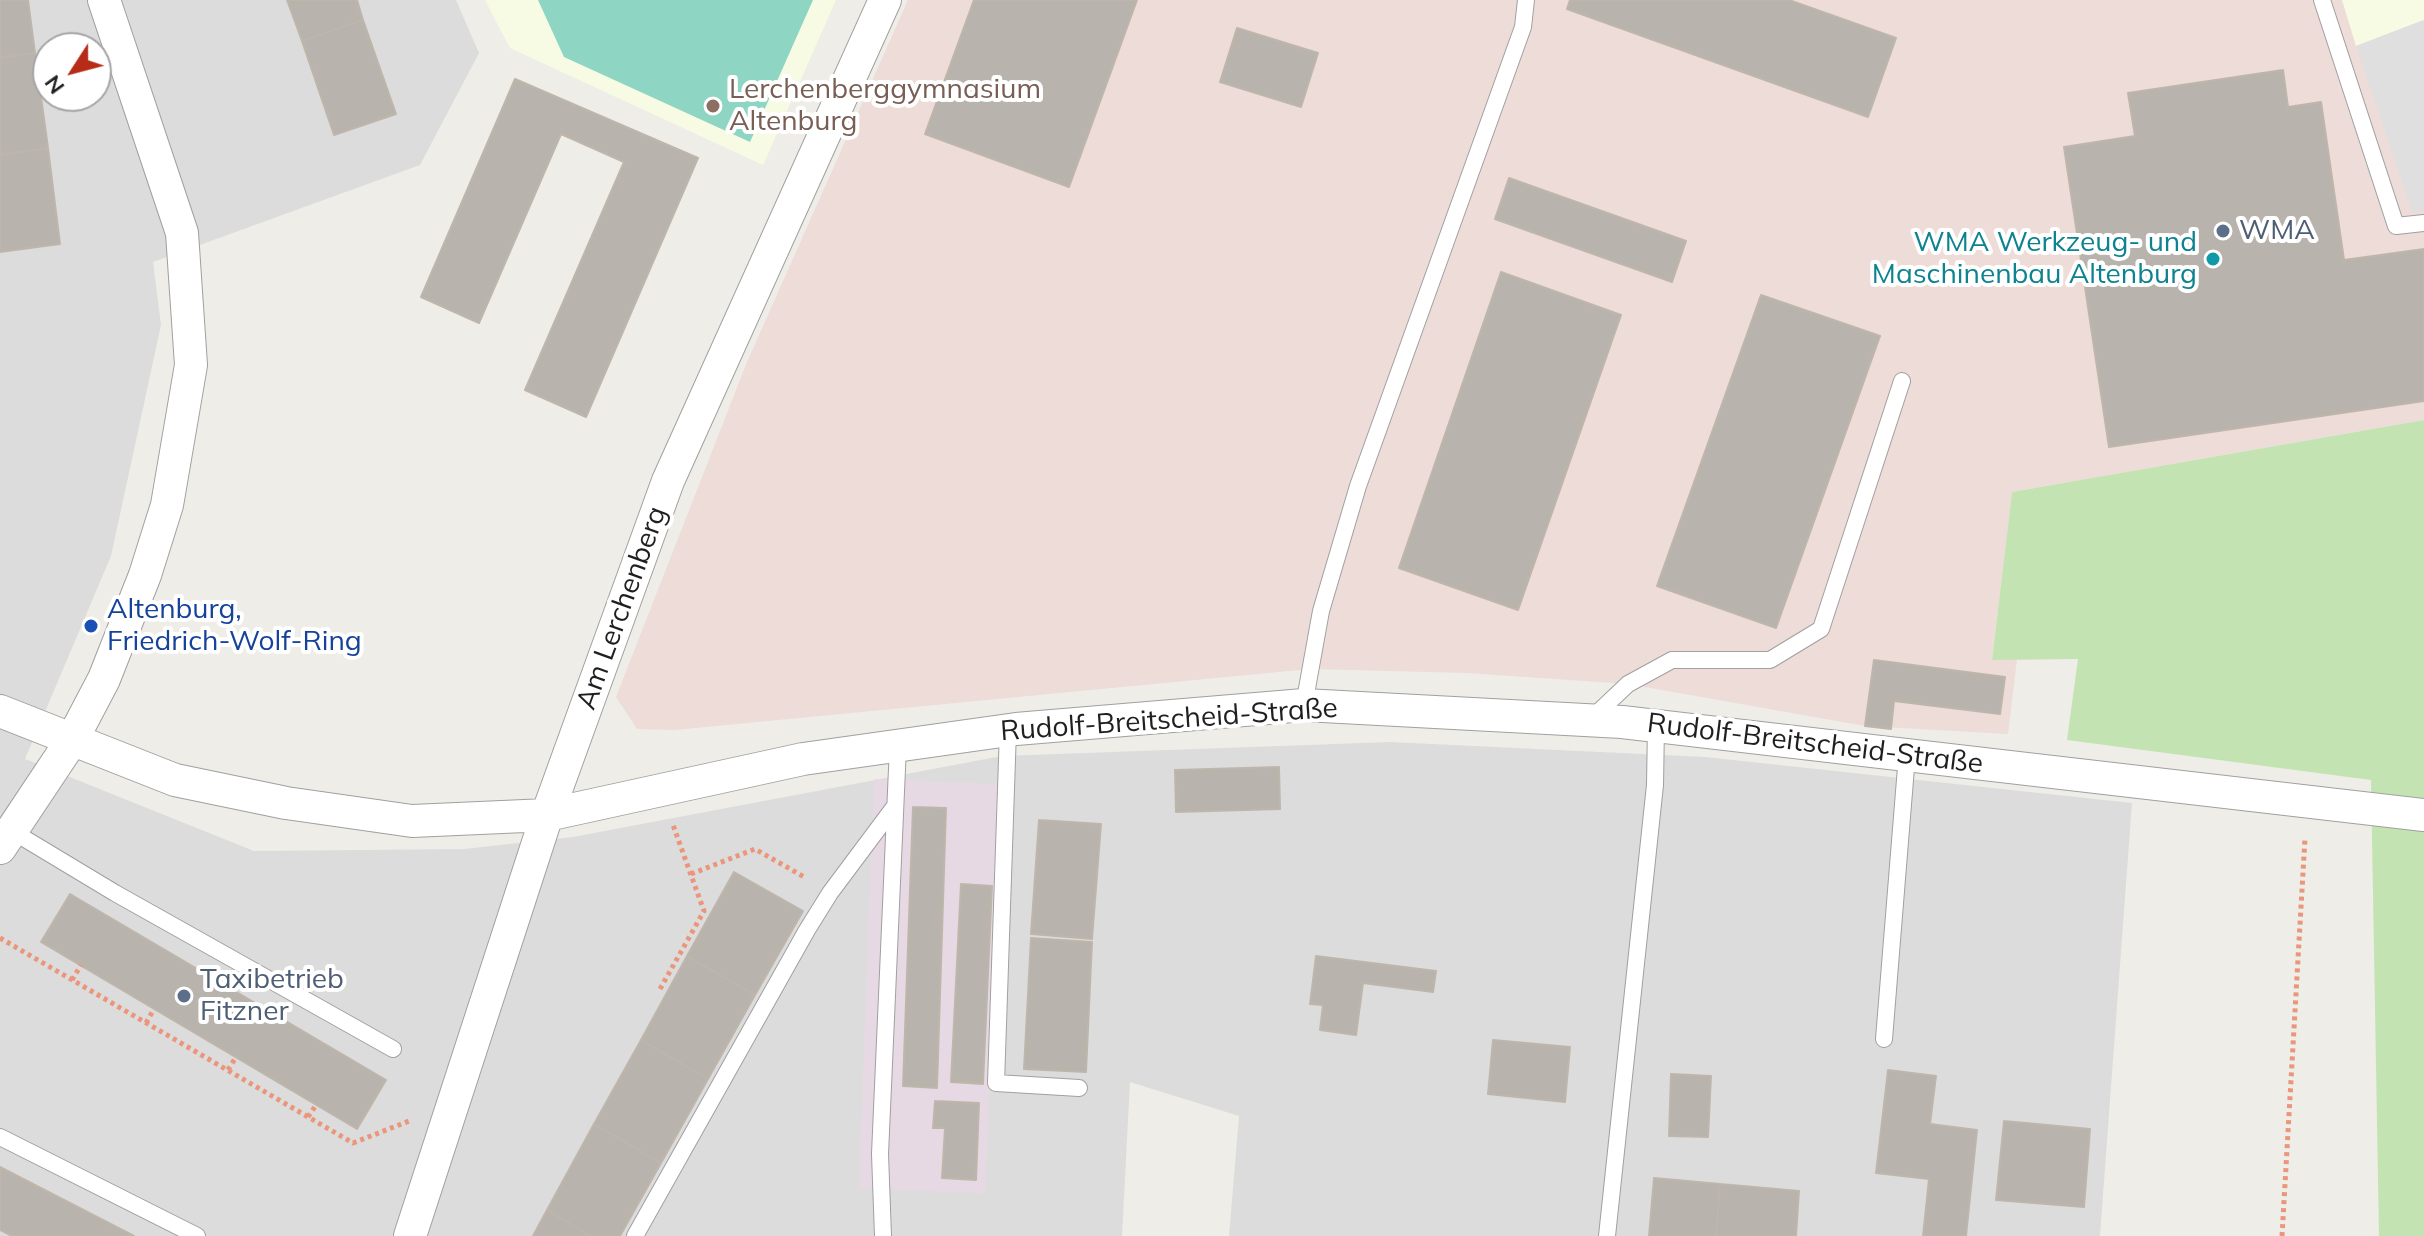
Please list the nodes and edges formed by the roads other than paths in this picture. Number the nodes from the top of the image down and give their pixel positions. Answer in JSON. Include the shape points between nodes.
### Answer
{"nodes":[{"id":1,"x":104,"y":0,"type":"edge"},
{"id":2,"x":885,"y":0,"type":"edge"},
{"id":3,"x":1526,"y":0,"type":"edge"},
{"id":4,"x":2322,"y":0,"type":"edge"},
{"id":5,"x":2424,"y":223,"type":"edge"},
{"id":6,"x":1902,"y":381,"type":"dead end"},
{"id":7,"x":1304,"y":705,"type":"junction"},
{"id":8,"x":2,"y":717,"type":"edge"},
{"id":9,"x":1590,"y":720,"type":"junction"},
{"id":10,"x":1656,"y":726,"type":"junction"},
{"id":11,"x":1008,"y":730,"type":"junction"},
{"id":12,"x":72,"y":740,"type":"junction"},
{"id":13,"x":898,"y":746,"type":"junction"},
{"id":14,"x":1907,"y":755,"type":"junction"},
{"id":15,"x":895,"y":806,"type":"junction"},
{"id":16,"x":547,"y":815,"type":"junction"},
{"id":17,"x":2424,"y":815,"type":"edge"},
{"id":18,"x":6,"y":840,"type":"edge"},
{"id":19,"x":1884,"y":1039,"type":"dead end"},
{"id":20,"x":393,"y":1049,"type":"dead end"},
{"id":21,"x":1079,"y":1088,"type":"dead end"},
{"id":22,"x":0,"y":1137,"type":"edge"},
{"id":23,"x":197,"y":1236,"type":"edge"},
{"id":24,"x":410,"y":1236,"type":"edge"},
{"id":25,"x":635,"y":1236,"type":"edge"},
{"id":26,"x":883,"y":1236,"type":"edge"},
{"id":27,"x":1607,"y":1236,"type":"edge"}],
"edges":[{"from":1,"to":12,"type":"street","via":[[182,233],[191,365],[167,505],[145,575],[104,679]]},
{"from":2,"to":16,"type":"street","name":"Am Lerchenberg","via":[[668,481]]},
{"from":3,"to":7,"type":"lane","via":[[1523,27],[1358,486],[1321,611]]},
{"from":4,"to":5,"type":"lane","via":[[2396,226]]},
{"from":6,"to":9,"type":"lane","via":[[1821,629],[1770,660],[1672,660],[1628,684]]},
{"from":7,"to":9,"type":"street","name":"Rudolf-Breitscheid-Straße"},
{"from":7,"to":11,"type":"street","name":"Rudolf-Breitscheid-Straße"},
{"from":8,"to":12,"type":"street","name":"Rudolf-Breitscheid-Straße"},
{"from":9,"to":10,"type":"street","name":"Rudolf-Breitscheid-Straße"},
{"from":10,"to":14,"type":"street","name":"Rudolf-Breitscheid-Straße"},
{"from":10,"to":27,"type":"lane","via":[[1655,785]]},
{"from":11,"to":13,"type":"street","name":"Rudolf-Breitscheid-Straße"},
{"from":11,"to":21,"type":"lane","via":[[996,1083]]},
{"from":12,"to":16,"type":"street","name":"Rudolf-Breitscheid-Straße","via":[[175,780],[286,803],[412,821]]},
{"from":12,"to":18,"type":"street"},
{"from":13,"to":15,"type":"lane"},
{"from":13,"to":16,"type":"street","name":"Rudolf-Breitscheid-Straße","via":[[803,759]]},
{"from":14,"to":17,"type":"street","name":"Rudolf-Breitscheid-Straße"},
{"from":14,"to":19,"type":"lane"},
{"from":15,"to":25,"type":"lane","via":[[830,893]]},
{"from":15,"to":26,"type":"lane","via":[[880,1154]]},
{"from":16,"to":24,"type":"street","name":"Am Lerchenberg"},
{"from":18,"to":20,"type":"lane","via":[[115,893]]},
{"from":22,"to":23,"type":"lane"}]}
